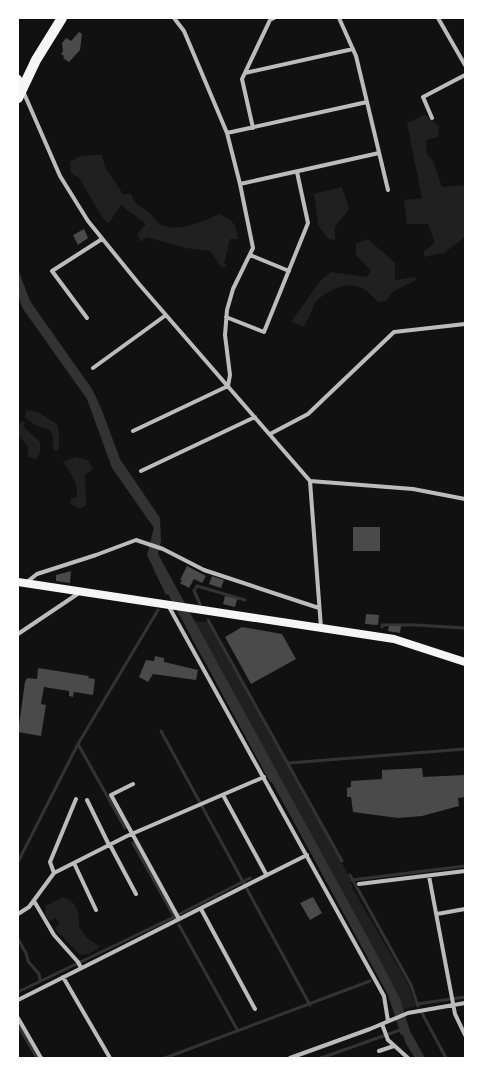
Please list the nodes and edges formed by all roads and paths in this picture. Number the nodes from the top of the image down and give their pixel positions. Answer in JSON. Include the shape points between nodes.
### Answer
{"nodes":[{"id":1,"x":62,"y":18,"type":"edge"},
{"id":2,"x":174,"y":18,"type":"edge"},
{"id":3,"x":274,"y":18,"type":"edge"},
{"id":4,"x":339,"y":18,"type":"edge"},
{"id":5,"x":438,"y":18,"type":"edge"},
{"id":6,"x":353,"y":49,"type":"junction"},
{"id":7,"x":465,"y":65,"type":"edge"},
{"id":8,"x":245,"y":73,"type":"junction"},
{"id":9,"x":465,"y":75,"type":"edge"},
{"id":10,"x":19,"y":88,"type":"edge"},
{"id":11,"x":367,"y":102,"type":"junction"},
{"id":12,"x":432,"y":118,"type":"dead end"},
{"id":13,"x":252,"y":128,"type":"junction"},
{"id":14,"x":227,"y":133,"type":"junction"},
{"id":15,"x":379,"y":153,"type":"junction"},
{"id":16,"x":297,"y":172,"type":"junction"},
{"id":17,"x":240,"y":184,"type":"junction"},
{"id":18,"x":388,"y":190,"type":"dead end"},
{"id":19,"x":102,"y":238,"type":"junction"},
{"id":20,"x":250,"y":255,"type":"junction"},
{"id":21,"x":289,"y":271,"type":"junction"},
{"id":22,"x":166,"y":315,"type":"junction"},
{"id":23,"x":226,"y":317,"type":"junction"},
{"id":24,"x":87,"y":318,"type":"dead end"},
{"id":25,"x":465,"y":324,"type":"edge"},
{"id":26,"x":93,"y":368,"type":"dead end"},
{"id":27,"x":228,"y":386,"type":"junction"},
{"id":28,"x":255,"y":417,"type":"junction"},
{"id":29,"x":133,"y":431,"type":"dead end"},
{"id":30,"x":270,"y":434,"type":"junction"},
{"id":31,"x":141,"y":471,"type":"dead end"},
{"id":32,"x":310,"y":481,"type":"junction"},
{"id":33,"x":465,"y":499,"type":"edge"},
{"id":34,"x":18,"y":582,"type":"edge"},
{"id":35,"x":27,"y":583,"type":"junction"},
{"id":36,"x":82,"y":591,"type":"junction"},
{"id":37,"x":170,"y":605,"type":"junction"},
{"id":38,"x":319,"y":608,"type":"junction"},
{"id":39,"x":321,"y":628,"type":"junction"},
{"id":40,"x":18,"y":634,"type":"edge"},
{"id":41,"x":465,"y":662,"type":"edge"},
{"id":42,"x":264,"y":777,"type":"junction"},
{"id":43,"x":133,"y":784,"type":"dead end"},
{"id":44,"x":223,"y":795,"type":"junction"},
{"id":45,"x":76,"y":799,"type":"dead end"},
{"id":46,"x":88,"y":800,"type":"dead end"},
{"id":47,"x":133,"y":834,"type":"junction"},
{"id":48,"x":110,"y":845,"type":"junction"},
{"id":49,"x":307,"y":854,"type":"junction"},
{"id":50,"x":74,"y":863,"type":"junction"},
{"id":51,"x":465,"y":871,"type":"edge"},
{"id":52,"x":54,"y":873,"type":"junction"},
{"id":53,"x":266,"y":874,"type":"junction"},
{"id":54,"x":429,"y":876,"type":"junction"},
{"id":55,"x":359,"y":884,"type":"dead end"},
{"id":56,"x":136,"y":894,"type":"dead end"},
{"id":57,"x":34,"y":901,"type":"junction"},
{"id":58,"x":201,"y":909,"type":"junction"},
{"id":59,"x":465,"y":909,"type":"edge"},
{"id":60,"x":96,"y":910,"type":"dead end"},
{"id":61,"x":18,"y":914,"type":"edge"},
{"id":62,"x":437,"y":914,"type":"junction"},
{"id":63,"x":178,"y":917,"type":"junction"},
{"id":64,"x":80,"y":965,"type":"junction"},
{"id":65,"x":63,"y":977,"type":"junction"},
{"id":66,"x":18,"y":1000,"type":"edge"},
{"id":67,"x":465,"y":1002,"type":"edge"},
{"id":68,"x":453,"y":1003,"type":"junction"},
{"id":69,"x":255,"y":1009,"type":"dead end"},
{"id":70,"x":18,"y":1018,"type":"edge"},
{"id":71,"x":388,"y":1021,"type":"junction"},
{"id":72,"x":382,"y":1024,"type":"junction"},
{"id":73,"x":465,"y":1035,"type":"edge"},
{"id":74,"x":394,"y":1046,"type":"junction"},
{"id":75,"x":379,"y":1051,"type":"dead end"},
{"id":76,"x":41,"y":1058,"type":"edge"},
{"id":77,"x":110,"y":1058,"type":"edge"},
{"id":78,"x":290,"y":1058,"type":"edge"},
{"id":79,"x":408,"y":1058,"type":"edge"}],
"edges":[{"from":1,"to":10,"type":"main road"},
{"from":2,"to":14,"type":"street","via":[[184,32]]},
{"from":3,"to":8,"type":"street","via":[[270,20]]},
{"from":4,"to":6,"type":"street"},
{"from":5,"to":7,"type":"street"},
{"from":6,"to":8,"type":"street"},
{"from":6,"to":11,"type":"street"},
{"from":8,"to":13,"type":"street","via":[[242,79]]},
{"from":9,"to":12,"type":"street","via":[[423,97]]},
{"from":10,"to":19,"type":"street","via":[[60,176],[88,221]]},
{"from":11,"to":13,"type":"street"},
{"from":11,"to":15,"type":"street"},
{"from":13,"to":14,"type":"street"},
{"from":14,"to":17,"type":"street"},
{"from":15,"to":16,"type":"street"},
{"from":15,"to":18,"type":"street"},
{"from":16,"to":17,"type":"street"},
{"from":16,"to":21,"type":"street","via":[[308,223]]},
{"from":17,"to":20,"type":"street","via":[[253,248]]},
{"from":19,"to":22,"type":"street"},
{"from":19,"to":24,"type":"street","via":[[52,271]]},
{"from":20,"to":21,"type":"street"},
{"from":20,"to":23,"type":"street","via":[[234,289]]},
{"from":21,"to":23,"type":"street","via":[[264,332]]},
{"from":22,"to":26,"type":"street"},
{"from":22,"to":27,"type":"street"},
{"from":23,"to":27,"type":"street","via":[[225,335],[230,375]]},
{"from":25,"to":30,"type":"street","via":[[394,332],[308,414]]},
{"from":27,"to":28,"type":"street"},
{"from":27,"to":29,"type":"street"},
{"from":28,"to":30,"type":"street"},
{"from":28,"to":31,"type":"street"},
{"from":30,"to":32,"type":"street"},
{"from":32,"to":33,"type":"street","via":[[413,489]]},
{"from":32,"to":38,"type":"street"},
{"from":34,"to":35,"type":"main road"},
{"from":35,"to":36,"type":"main road"},
{"from":35,"to":38,"type":"street","via":[[37,574],[136,540],[163,549],[204,570]]},
{"from":36,"to":37,"type":"main road"},
{"from":36,"to":40,"type":"street"},
{"from":37,"to":39,"type":"main road"},
{"from":37,"to":42,"type":"street"},
{"from":38,"to":39,"type":"street"},
{"from":39,"to":41,"type":"main road","via":[[394,639]]},
{"from":42,"to":44,"type":"street"},
{"from":42,"to":49,"type":"street"},
{"from":43,"to":47,"type":"street","via":[[112,795]]},
{"from":44,"to":47,"type":"street"},
{"from":44,"to":53,"type":"street"},
{"from":45,"to":52,"type":"street","via":[[50,862]]},
{"from":46,"to":48,"type":"street"},
{"from":47,"to":48,"type":"street"},
{"from":47,"to":63,"type":"street"},
{"from":48,"to":50,"type":"street"},
{"from":48,"to":56,"type":"street"},
{"from":49,"to":53,"type":"street"},
{"from":49,"to":71,"type":"street","via":[[384,996]]},
{"from":50,"to":52,"type":"street"},
{"from":50,"to":60,"type":"street"},
{"from":51,"to":54,"type":"street"},
{"from":52,"to":57,"type":"street"},
{"from":53,"to":58,"type":"street"},
{"from":54,"to":55,"type":"street"},
{"from":54,"to":62,"type":"street"},
{"from":57,"to":61,"type":"street"},
{"from":57,"to":64,"type":"street","via":[[54,935]]},
{"from":58,"to":63,"type":"street"},
{"from":58,"to":69,"type":"street"},
{"from":59,"to":62,"type":"street"},
{"from":62,"to":68,"type":"street"},
{"from":63,"to":64,"type":"street"},
{"from":64,"to":65,"type":"street"},
{"from":65,"to":66,"type":"street"},
{"from":65,"to":77,"type":"street"},
{"from":67,"to":68,"type":"street"},
{"from":68,"to":71,"type":"street","via":[[404,1014]]},
{"from":68,"to":73,"type":"street","via":[[454,1014]]},
{"from":70,"to":76,"type":"street"},
{"from":71,"to":72,"type":"street"},
{"from":72,"to":74,"type":"street","via":[[388,1040]]},
{"from":72,"to":78,"type":"street"},
{"from":74,"to":75,"type":"street"},
{"from":74,"to":79,"type":"street"}]}
